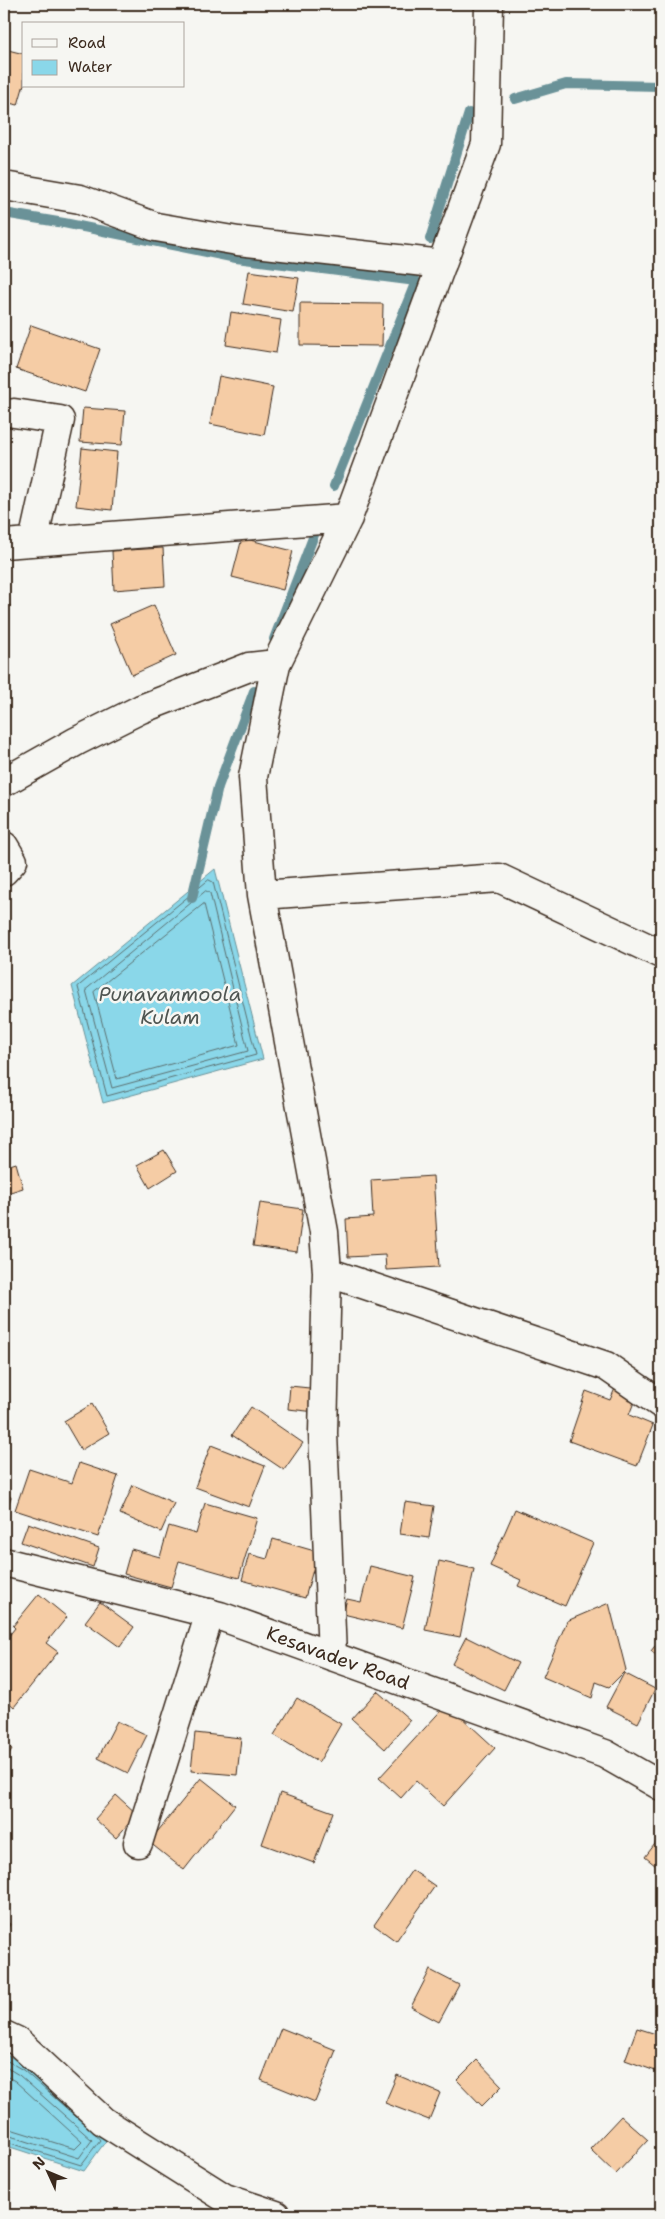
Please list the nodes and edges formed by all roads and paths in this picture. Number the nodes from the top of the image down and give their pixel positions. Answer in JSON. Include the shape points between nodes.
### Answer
{"nodes":[{"id":1,"x":489,"y":4,"type":"edge"},
{"id":2,"x":4,"y":186,"type":"edge"},
{"id":3,"x":442,"y":264,"type":"junction"},
{"id":4,"x":14,"y":413,"type":"dead end"},
{"id":5,"x":348,"y":518,"type":"junction"},
{"id":6,"x":32,"y":542,"type":"junction"},
{"id":7,"x":4,"y":544,"type":"edge"},
{"id":8,"x":276,"y":664,"type":"junction"},
{"id":9,"x":4,"y":782,"type":"edge"},
{"id":10,"x":4,"y":846,"type":"edge"},
{"id":11,"x":4,"y":871,"type":"edge"},
{"id":12,"x":262,"y":895,"type":"junction"},
{"id":13,"x":661,"y":954,"type":"edge"},
{"id":14,"x":327,"y":1272,"type":"junction"},
{"id":15,"x":661,"y":1404,"type":"edge"},
{"id":16,"x":4,"y":1562,"type":"edge"},
{"id":17,"x":210,"y":1613,"type":"junction"},
{"id":18,"x":332,"y":1656,"type":"junction"},
{"id":19,"x":661,"y":1786,"type":"edge"},
{"id":20,"x":138,"y":1843,"type":"dead end"},
{"id":21,"x":4,"y":2035,"type":"edge"},
{"id":22,"x":276,"y":2215,"type":"edge"}],
"edges":[{"from":1,"to":3,"type":"street","via":[[486,144]]},
{"from":2,"to":3,"type":"street","via":[[80,199],[156,227],[238,241]]},
{"from":3,"to":5,"type":"street"},
{"from":4,"to":6,"type":"street","via":[[60,420]]},
{"from":5,"to":6,"type":"street"},
{"from":5,"to":8,"type":"street"},
{"from":6,"to":7,"type":"street"},
{"from":8,"to":9,"type":"street","via":[[249,667],[141,709]]},
{"from":8,"to":12,"type":"street","via":[[253,777]]},
{"from":10,"to":11,"type":"street","via":[[13,861]]},
{"from":12,"to":13,"type":"street","via":[[499,878]]},
{"from":12,"to":14,"type":"street","via":[[324,1232]]},
{"from":14,"to":15,"type":"street","via":[[606,1366]]},
{"from":14,"to":18,"type":"street","via":[[323,1433]]},
{"from":16,"to":17,"type":"street","name":"Kesavadev Road"},
{"from":17,"to":18,"type":"street","name":"Kesavadev Road"},
{"from":17,"to":20,"type":"street"},
{"from":18,"to":19,"type":"street","name":"Kesavadev Road","via":[[605,1754]]},
{"from":21,"to":22,"type":"street","via":[[17,2041],[104,2121],[225,2198]]}]}
